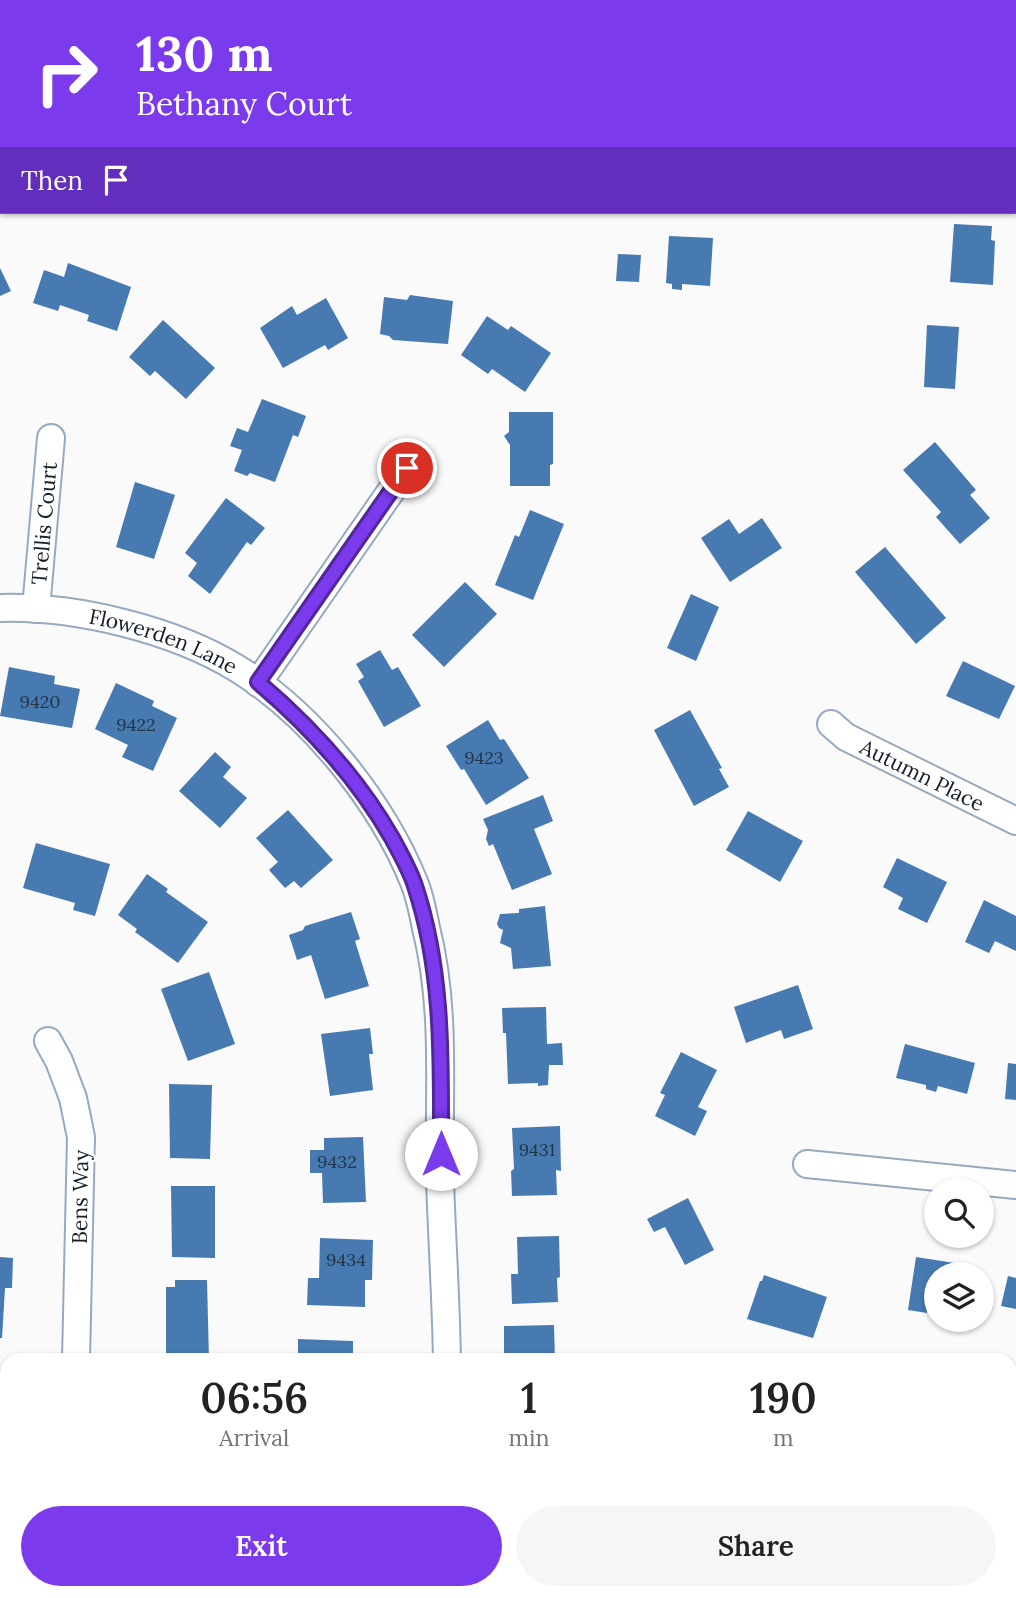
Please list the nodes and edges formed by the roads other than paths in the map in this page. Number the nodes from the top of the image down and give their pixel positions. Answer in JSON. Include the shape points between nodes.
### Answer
{"nodes":[{"id":1,"x":51,"y":438,"type":"dead end"},
{"id":2,"x":407,"y":468,"type":"dead end"},
{"id":3,"x":0,"y":608,"type":"edge"},
{"id":4,"x":36,"y":608,"type":"junction"},
{"id":5,"x":258,"y":682,"type":"junction"},
{"id":6,"x":831,"y":724,"type":"dead end"},
{"id":7,"x":1016,"y":821,"type":"edge"},
{"id":8,"x":48,"y":1041,"type":"dead end"},
{"id":9,"x":807,"y":1164,"type":"dead end"},
{"id":10,"x":1016,"y":1185,"type":"edge"},
{"id":11,"x":76,"y":1353,"type":"edge"},
{"id":12,"x":447,"y":1353,"type":"edge"}],
"edges":[{"from":1,"to":4,"type":"street","name":"Trellis Court"},
{"from":2,"to":5,"type":"street"},
{"from":3,"to":4,"type":"street","name":"Flowerden Lane"},
{"from":4,"to":5,"type":"street","name":"Flowerden Lane","via":[[150,630],[186,642]]},
{"from":5,"to":12,"type":"street","name":"Flowerden Lane","via":[[295,713],[345,767],[378,813],[415,884],[437,991]]},
{"from":6,"to":7,"type":"street","name":"Autumn Place","via":[[846,737]]},
{"from":8,"to":11,"type":"street","name":"Bens Way","via":[[74,1098],[81,1137]]},
{"from":9,"to":10,"type":"street"}]}
